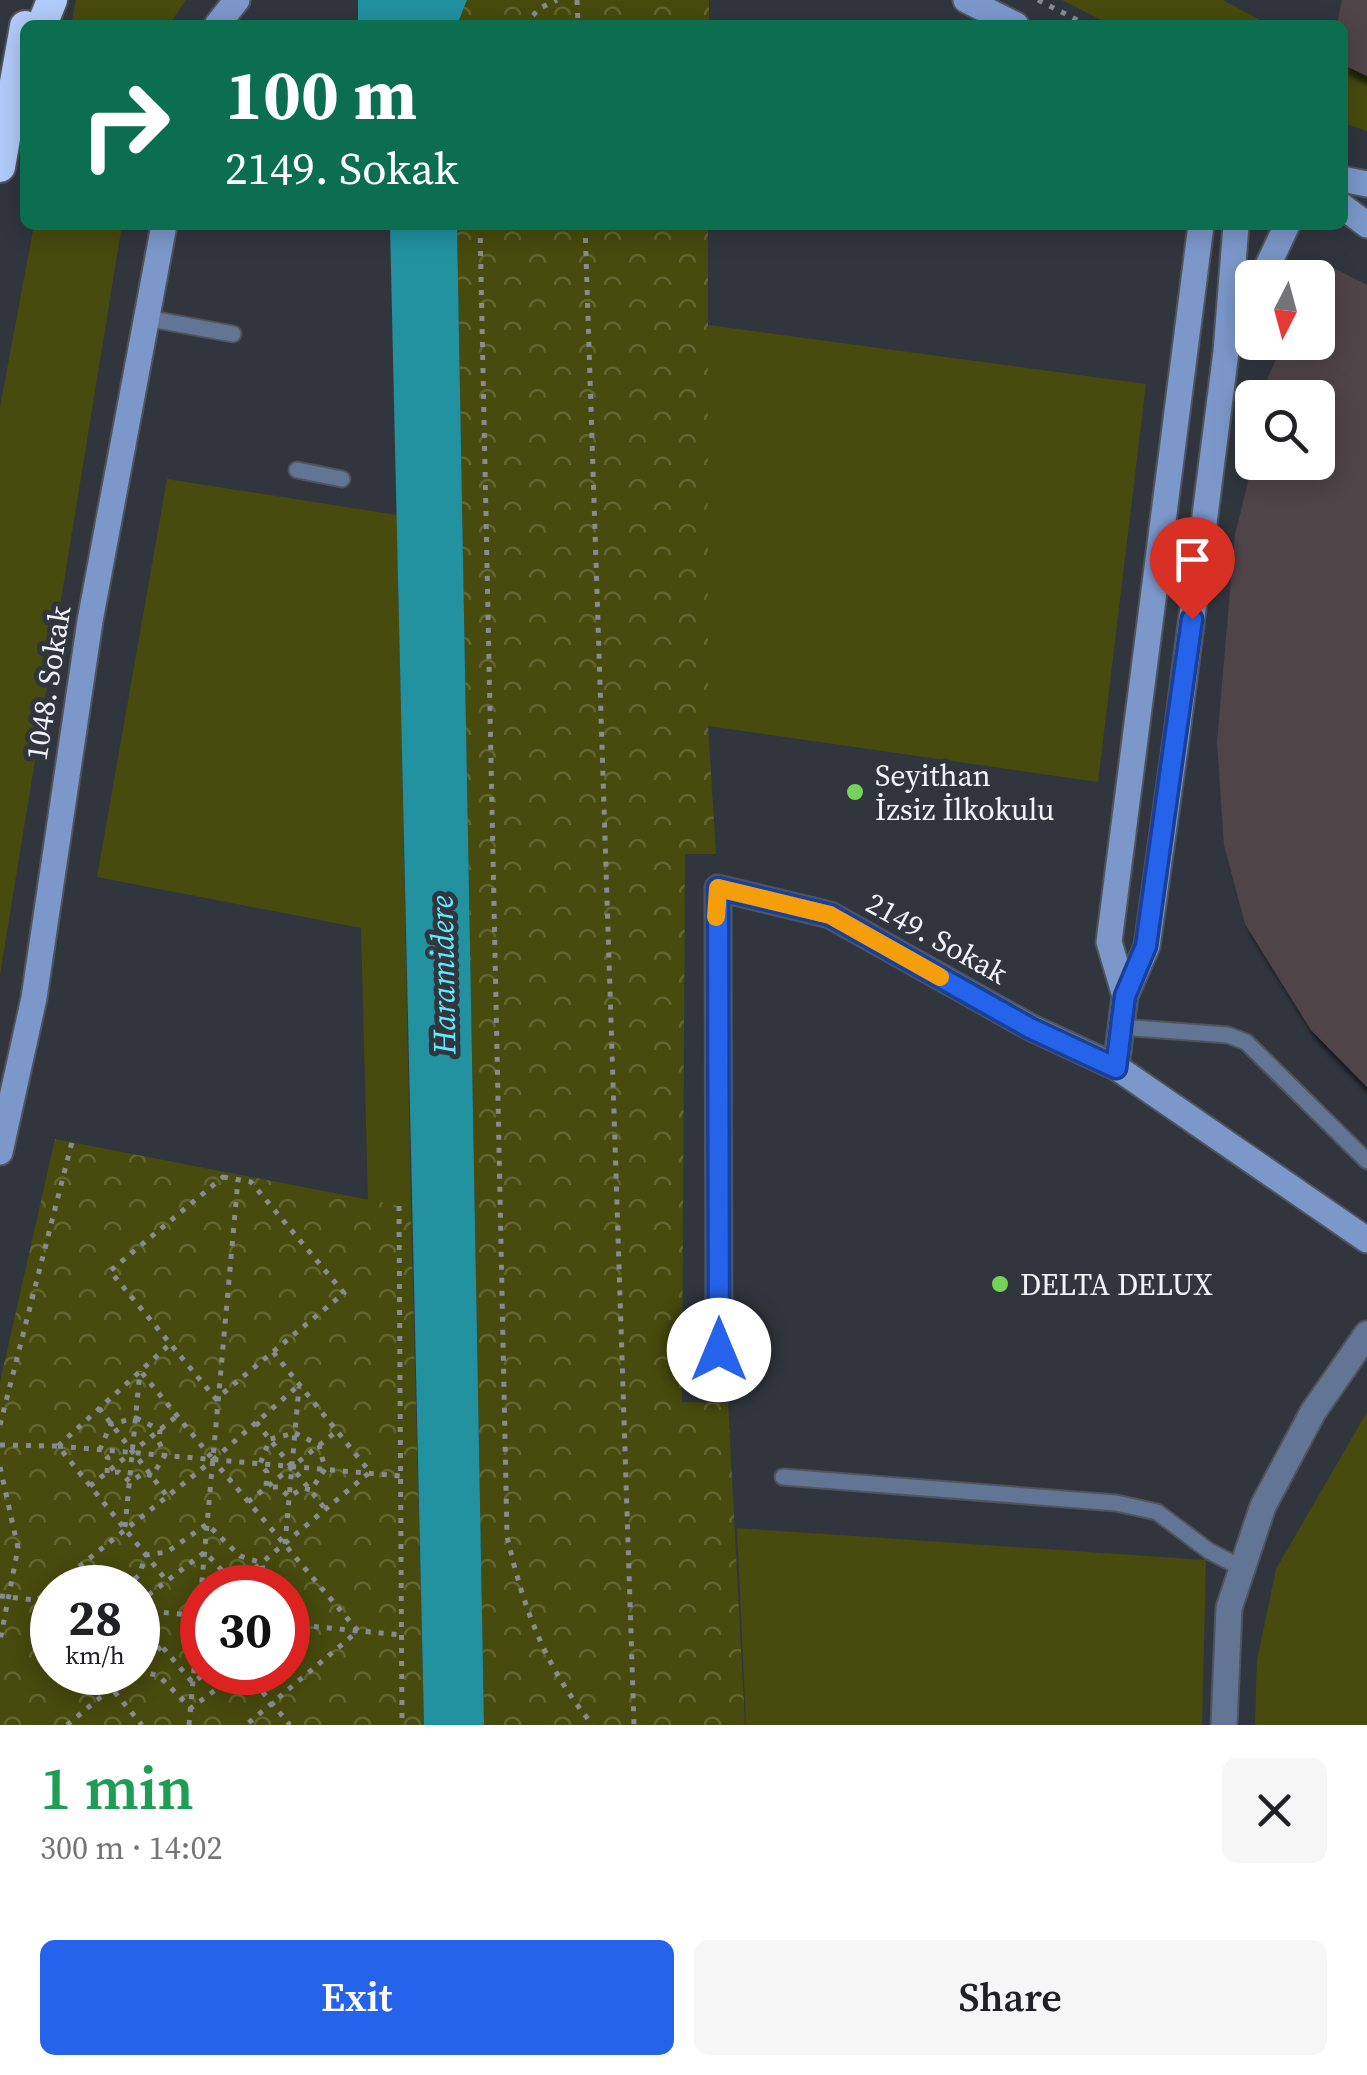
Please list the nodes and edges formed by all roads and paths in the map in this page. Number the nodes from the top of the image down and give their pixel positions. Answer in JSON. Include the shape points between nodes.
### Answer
{"nodes":[{"id":1,"x":237,"y":0,"type":"edge"},
{"id":2,"x":557,"y":0,"type":"edge"},
{"id":3,"x":966,"y":0,"type":"edge"},
{"id":4,"x":1038,"y":0,"type":"edge"},
{"id":5,"x":221,"y":20,"type":"edge"},
{"id":6,"x":529,"y":20,"type":"edge"},
{"id":7,"x":1006,"y":20,"type":"edge"},
{"id":8,"x":1077,"y":20,"type":"edge"},
{"id":9,"x":20,"y":76,"type":"edge"},
{"id":10,"x":0,"y":167,"type":"edge"},
{"id":11,"x":163,"y":230,"type":"edge"},
{"id":12,"x":480,"y":230,"type":"edge"},
{"id":13,"x":585,"y":230,"type":"edge"},
{"id":14,"x":1200,"y":230,"type":"edge"},
{"id":15,"x":1236,"y":230,"type":"edge"},
{"id":16,"x":1285,"y":230,"type":"edge"},
{"id":17,"x":1270,"y":260,"type":"edge"},
{"id":18,"x":146,"y":318,"type":"junction"},
{"id":19,"x":1235,"y":333,"type":"edge"},
{"id":20,"x":233,"y":334,"type":"dead end"},
{"id":21,"x":1226,"y":352,"type":"junction"},
{"id":22,"x":297,"y":470,"type":"dead end"},
{"id":23,"x":342,"y":478,"type":"dead end"},
{"id":24,"x":1125,"y":996,"type":"junction"},
{"id":25,"x":1121,"y":1027,"type":"junction"},
{"id":26,"x":1116,"y":1068,"type":"junction"},
{"id":27,"x":72,"y":1142,"type":"dead end"},
{"id":28,"x":0,"y":1152,"type":"edge"},
{"id":29,"x":1367,"y":1162,"type":"edge"},
{"id":30,"x":238,"y":1180,"type":"junction"},
{"id":31,"x":398,"y":1206,"type":"dead end"},
{"id":32,"x":1367,"y":1240,"type":"edge"},
{"id":33,"x":1367,"y":1334,"type":"edge"},
{"id":34,"x":170,"y":1344,"type":"junction"},
{"id":35,"x":719,"y":1350,"type":"dead end"},
{"id":36,"x":273,"y":1352,"type":"junction"},
{"id":37,"x":140,"y":1371,"type":"junction"},
{"id":38,"x":300,"y":1384,"type":"junction"},
{"id":39,"x":216,"y":1399,"type":"junction"},
{"id":40,"x":99,"y":1408,"type":"junction"},
{"id":41,"x":177,"y":1416,"type":"junction"},
{"id":42,"x":136,"y":1418,"type":"junction"},
{"id":43,"x":256,"y":1422,"type":"junction"},
{"id":44,"x":111,"y":1424,"type":"junction"},
{"id":45,"x":0,"y":1425,"type":"edge"},
{"id":46,"x":160,"y":1430,"type":"junction"},
{"id":47,"x":337,"y":1430,"type":"junction"},
{"id":48,"x":295,"y":1433,"type":"junction"},
{"id":49,"x":270,"y":1438,"type":"junction"},
{"id":50,"x":0,"y":1445,"type":"edge"},
{"id":51,"x":319,"y":1445,"type":"junction"},
{"id":52,"x":58,"y":1446,"type":"junction"},
{"id":53,"x":100,"y":1449,"type":"junction"},
{"id":54,"x":133,"y":1452,"type":"junction"},
{"id":55,"x":165,"y":1455,"type":"junction"},
{"id":56,"x":213,"y":1460,"type":"junction"},
{"id":57,"x":260,"y":1464,"type":"junction"},
{"id":58,"x":292,"y":1466,"type":"junction"},
{"id":59,"x":0,"y":1467,"type":"edge"},
{"id":60,"x":325,"y":1469,"type":"junction"},
{"id":61,"x":370,"y":1472,"type":"junction"},
{"id":62,"x":107,"y":1473,"type":"junction"},
{"id":63,"x":152,"y":1476,"type":"junction"},
{"id":64,"x":400,"y":1476,"type":"junction"},
{"id":65,"x":783,"y":1478,"type":"dead end"},
{"id":66,"x":130,"y":1482,"type":"junction"},
{"id":67,"x":90,"y":1486,"type":"junction"},
{"id":68,"x":266,"y":1487,"type":"junction"},
{"id":69,"x":310,"y":1490,"type":"junction"},
{"id":70,"x":168,"y":1496,"type":"junction"},
{"id":71,"x":289,"y":1497,"type":"junction"},
{"id":72,"x":248,"y":1502,"type":"junction"},
{"id":73,"x":326,"y":1510,"type":"junction"},
{"id":74,"x":208,"y":1524,"type":"junction"},
{"id":75,"x":125,"y":1530,"type":"junction"},
{"id":76,"x":285,"y":1544,"type":"junction"},
{"id":77,"x":205,"y":1552,"type":"junction"},
{"id":78,"x":146,"y":1556,"type":"junction"},
{"id":79,"x":262,"y":1563,"type":"junction"},
{"id":80,"x":81,"y":1565,"type":"edge"},
{"id":81,"x":143,"y":1565,"type":"edge"},
{"id":82,"x":204,"y":1565,"type":"edge"},
{"id":83,"x":217,"y":1565,"type":"edge"},
{"id":84,"x":260,"y":1565,"type":"edge"},
{"id":85,"x":1242,"y":1568,"type":"junction"},
{"id":86,"x":167,"y":1581,"type":"junction"},
{"id":87,"x":160,"y":1587,"type":"edge"},
{"id":88,"x":0,"y":1596,"type":"edge"},
{"id":89,"x":8,"y":1597,"type":"junction"},
{"id":90,"x":30,"y":1599,"type":"edge"},
{"id":91,"x":310,"y":1626,"type":"edge"},
{"id":92,"x":358,"y":1631,"type":"junction"},
{"id":93,"x":401,"y":1636,"type":"junction"},
{"id":94,"x":0,"y":1640,"type":"edge"},
{"id":95,"x":161,"y":1647,"type":"edge"},
{"id":96,"x":180,"y":1668,"type":"edge"},
{"id":97,"x":160,"y":1676,"type":"edge"},
{"id":98,"x":104,"y":1695,"type":"edge"},
{"id":99,"x":117,"y":1695,"type":"edge"},
{"id":100,"x":192,"y":1695,"type":"edge"},
{"id":101,"x":208,"y":1695,"type":"edge"},
{"id":102,"x":265,"y":1695,"type":"edge"},
{"id":103,"x":272,"y":1704,"type":"junction"},
{"id":104,"x":191,"y":1708,"type":"junction"},
{"id":105,"x":67,"y":1725,"type":"edge"},
{"id":106,"x":142,"y":1725,"type":"edge"},
{"id":107,"x":189,"y":1725,"type":"edge"},
{"id":108,"x":246,"y":1725,"type":"edge"},
{"id":109,"x":290,"y":1725,"type":"edge"},
{"id":110,"x":402,"y":1725,"type":"edge"},
{"id":111,"x":593,"y":1725,"type":"edge"},
{"id":112,"x":634,"y":1725,"type":"edge"},
{"id":113,"x":1224,"y":1725,"type":"edge"}],
"edges":[{"from":1,"to":5,"type":"street"},
{"from":2,"to":6,"type":"path"},
{"from":3,"to":7,"type":"street"},
{"from":4,"to":8,"type":"path"},
{"from":9,"to":10,"type":"highway"},
{"from":11,"to":18,"type":"street","name":"1048. Sokak"},
{"from":12,"to":111,"type":"path","via":[[507,1536],[523,1608],[572,1700]]},
{"from":13,"to":112,"type":"path"},
{"from":14,"to":24,"type":"street","via":[[1109,942]]},
{"from":15,"to":21,"type":"street"},
{"from":16,"to":17,"type":"street"},
{"from":18,"to":20,"type":"lane"},
{"from":18,"to":28,"type":"street","name":"1048. Sokak","via":[[90,621],[34,998]]},
{"from":19,"to":21,"type":"street"},
{"from":21,"to":24,"type":"street","via":[[1146,946]]},
{"from":22,"to":23,"type":"lane"},
{"from":24,"to":25,"type":"street"},
{"from":25,"to":26,"type":"street"},
{"from":25,"to":29,"type":"lane","via":[[1246,1042]]},
{"from":26,"to":32,"type":"street"},
{"from":26,"to":35,"type":"street","name":"2149. Sokak","via":[[1030,1028],[830,915],[718,888]]},
{"from":27,"to":45,"type":"path"},
{"from":30,"to":34,"type":"path","via":[[223,1177],[110,1271]]},
{"from":30,"to":36,"type":"path","via":[[250,1182],[344,1293]]},
{"from":30,"to":39,"type":"path"},
{"from":31,"to":64,"type":"path"},
{"from":33,"to":85,"type":"street","via":[[1312,1412],[1263,1506]]},
{"from":34,"to":37,"type":"path"},
{"from":34,"to":39,"type":"path"},
{"from":36,"to":38,"type":"path"},
{"from":36,"to":39,"type":"path"},
{"from":37,"to":40,"type":"path"},
{"from":37,"to":41,"type":"path"},
{"from":37,"to":42,"type":"path"},
{"from":38,"to":43,"type":"path"},
{"from":38,"to":47,"type":"path"},
{"from":38,"to":48,"type":"path"},
{"from":39,"to":56,"type":"path"},
{"from":40,"to":44,"type":"path"},
{"from":40,"to":52,"type":"path"},
{"from":41,"to":46,"type":"path"},
{"from":41,"to":56,"type":"path"},
{"from":42,"to":44,"type":"path"},
{"from":42,"to":46,"type":"path"},
{"from":42,"to":54,"type":"path"},
{"from":43,"to":49,"type":"path"},
{"from":43,"to":56,"type":"path"},
{"from":44,"to":53,"type":"path"},
{"from":44,"to":54,"type":"path"},
{"from":46,"to":54,"type":"path"},
{"from":46,"to":55,"type":"path"},
{"from":47,"to":51,"type":"path"},
{"from":47,"to":61,"type":"path"},
{"from":48,"to":49,"type":"path"},
{"from":48,"to":51,"type":"path"},
{"from":48,"to":58,"type":"path"},
{"from":49,"to":57,"type":"path"},
{"from":49,"to":58,"type":"path"},
{"from":50,"to":52,"type":"path"},
{"from":51,"to":58,"type":"path"},
{"from":51,"to":60,"type":"path"},
{"from":52,"to":53,"type":"path"},
{"from":52,"to":67,"type":"path"},
{"from":53,"to":54,"type":"path"},
{"from":53,"to":62,"type":"path","via":[[108,1458]]},
{"from":54,"to":55,"type":"path"},
{"from":54,"to":62,"type":"path"},
{"from":54,"to":63,"type":"path"},
{"from":54,"to":66,"type":"path"},
{"from":55,"to":56,"type":"path"},
{"from":55,"to":63,"type":"path"},
{"from":56,"to":57,"type":"path"},
{"from":56,"to":70,"type":"path"},
{"from":56,"to":72,"type":"path"},
{"from":56,"to":74,"type":"path"},
{"from":57,"to":58,"type":"path"},
{"from":57,"to":68,"type":"path"},
{"from":58,"to":60,"type":"path"},
{"from":58,"to":68,"type":"path"},
{"from":58,"to":69,"type":"path"},
{"from":58,"to":71,"type":"path"},
{"from":59,"to":89,"type":"path","via":[[18,1548]]},
{"from":60,"to":61,"type":"path"},
{"from":60,"to":69,"type":"path"},
{"from":61,"to":64,"type":"path"},
{"from":61,"to":73,"type":"path"},
{"from":62,"to":66,"type":"path","via":[[119,1472]]},
{"from":62,"to":67,"type":"path"},
{"from":63,"to":66,"type":"path"},
{"from":63,"to":70,"type":"path"},
{"from":64,"to":93,"type":"path"},
{"from":65,"to":85,"type":"lane","via":[[1116,1503],[1158,1512]]},
{"from":66,"to":75,"type":"path"},
{"from":67,"to":75,"type":"path"},
{"from":68,"to":71,"type":"path","via":[[278,1486]]},
{"from":68,"to":72,"type":"path"},
{"from":69,"to":71,"type":"path"},
{"from":69,"to":73,"type":"path"},
{"from":70,"to":75,"type":"path"},
{"from":71,"to":76,"type":"path"},
{"from":72,"to":76,"type":"path"},
{"from":73,"to":76,"type":"path"},
{"from":74,"to":77,"type":"path"},
{"from":74,"to":78,"type":"path","via":[[167,1552]]},
{"from":74,"to":79,"type":"path","via":[[240,1556]]},
{"from":75,"to":78,"type":"path"},
{"from":75,"to":80,"type":"path"},
{"from":76,"to":79,"type":"path"},
{"from":76,"to":92,"type":"path"},
{"from":77,"to":82,"type":"path"},
{"from":77,"to":83,"type":"path"},
{"from":77,"to":86,"type":"path"},
{"from":78,"to":81,"type":"path"},
{"from":78,"to":86,"type":"path"},
{"from":79,"to":84,"type":"path"},
{"from":85,"to":113,"type":"street","via":[[1228,1608]]},
{"from":86,"to":87,"type":"path"},
{"from":88,"to":89,"type":"path"},
{"from":89,"to":90,"type":"path"},
{"from":89,"to":94,"type":"path"},
{"from":91,"to":92,"type":"path"},
{"from":92,"to":93,"type":"path"},
{"from":92,"to":103,"type":"path"},
{"from":93,"to":110,"type":"path"},
{"from":95,"to":96,"type":"path"},
{"from":97,"to":104,"type":"path"},
{"from":98,"to":105,"type":"path"},
{"from":99,"to":106,"type":"path"},
{"from":100,"to":104,"type":"path"},
{"from":101,"to":104,"type":"path"},
{"from":102,"to":103,"type":"path"},
{"from":103,"to":108,"type":"path"},
{"from":103,"to":109,"type":"path"},
{"from":104,"to":107,"type":"path"}]}
